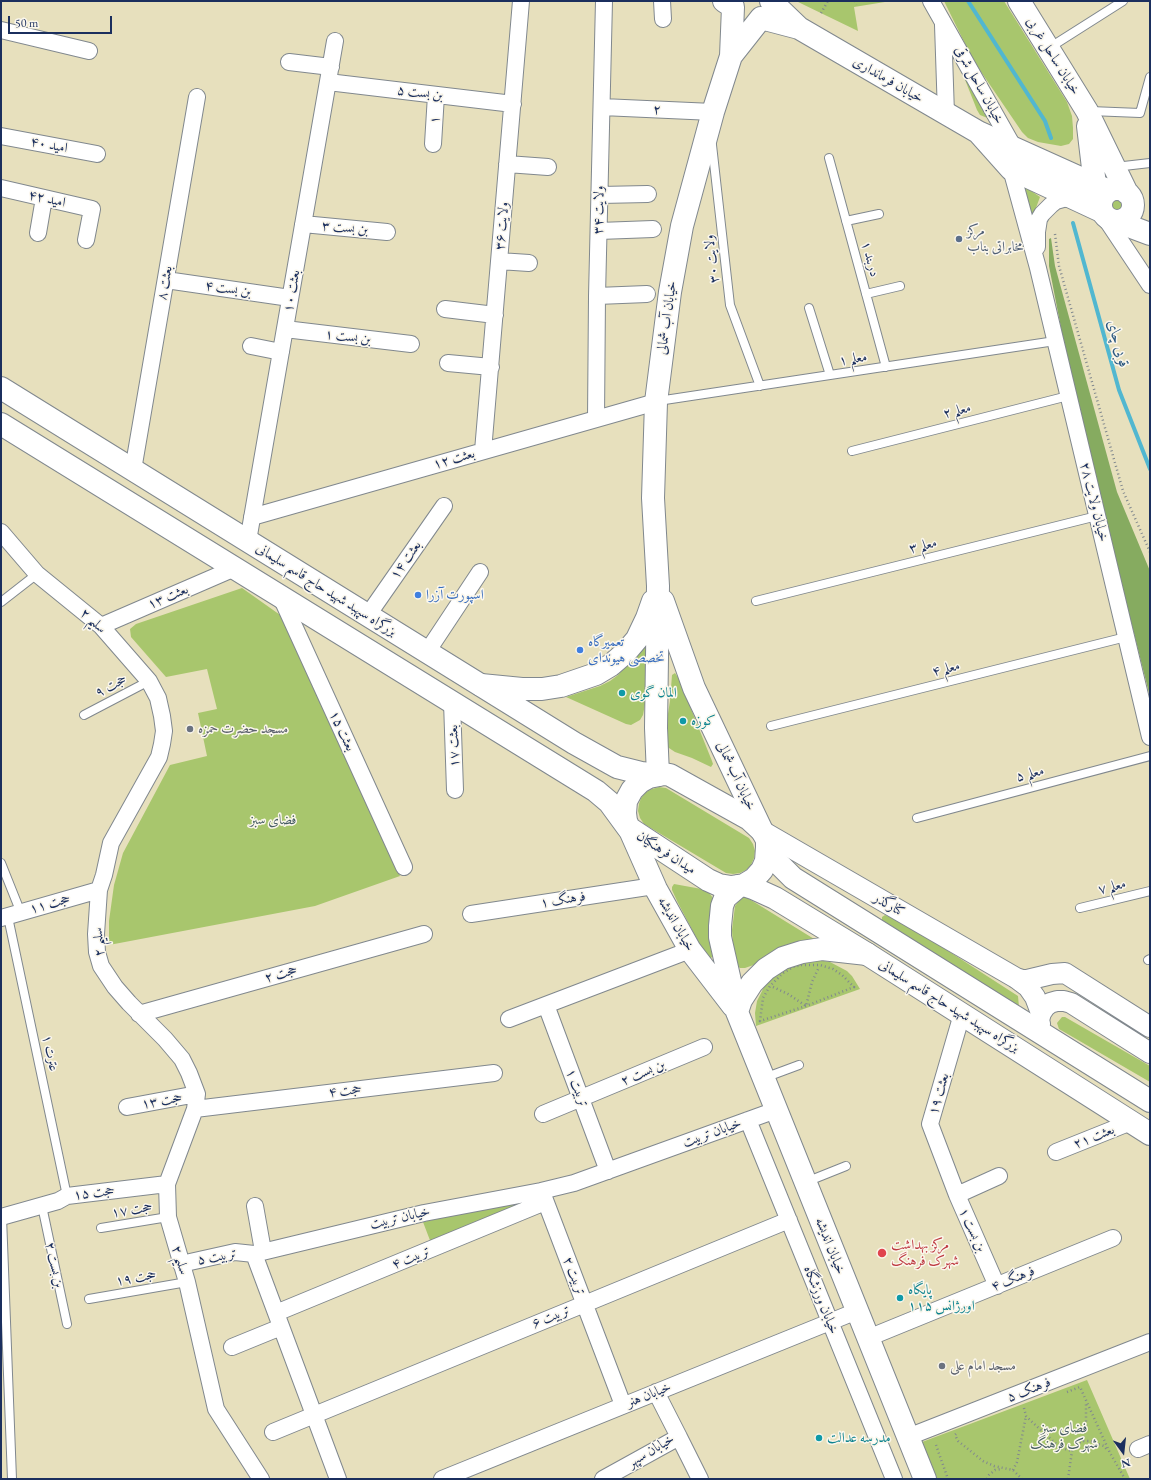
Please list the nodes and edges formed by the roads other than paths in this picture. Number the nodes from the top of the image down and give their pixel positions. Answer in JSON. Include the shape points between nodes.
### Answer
{"nodes":[{"id":1,"x":521,"y":1,"type":"edge"},
{"id":2,"x":604,"y":1,"type":"edge"},
{"id":3,"x":662,"y":1,"type":"edge"},
{"id":4,"x":931,"y":1,"type":"edge"},
{"id":5,"x":1019,"y":1,"type":"edge"},
{"id":6,"x":1123,"y":1,"type":"edge"},
{"id":7,"x":730,"y":3,"type":"edge"},
{"id":8,"x":767,"y":7,"type":"edge"},
{"id":9,"x":663,"y":19,"type":"dead end"},
{"id":10,"x":943,"y":21,"type":"junction"},
{"id":11,"x":1,"y":30,"type":"edge"},
{"id":12,"x":335,"y":41,"type":"dead end"},
{"id":13,"x":1048,"y":49,"type":"junction"},
{"id":14,"x":89,"y":51,"type":"dead end"},
{"id":15,"x":731,"y":56,"type":"junction"},
{"id":16,"x":289,"y":62,"type":"dead end"},
{"id":17,"x":331,"y":67,"type":"junction"},
{"id":18,"x":1150,"y":77,"type":"edge"},
{"id":19,"x":328,"y":82,"type":"junction"},
{"id":20,"x":436,"y":95,"type":"junction"},
{"id":21,"x":197,"y":97,"type":"dead end"},
{"id":22,"x":513,"y":104,"type":"junction"},
{"id":23,"x":602,"y":107,"type":"junction"},
{"id":24,"x":1087,"y":111,"type":"junction"},
{"id":25,"x":946,"y":114,"type":"junction"},
{"id":26,"x":711,"y":119,"type":"junction"},
{"id":27,"x":1,"y":136,"type":"edge"},
{"id":28,"x":433,"y":144,"type":"dead end"},
{"id":29,"x":97,"y":154,"type":"dead end"},
{"id":30,"x":829,"y":158,"type":"dead end"},
{"id":31,"x":1013,"y":159,"type":"junction"},
{"id":32,"x":1150,"y":163,"type":"edge"},
{"id":33,"x":508,"y":164,"type":"junction"},
{"id":34,"x":548,"y":167,"type":"dead end"},
{"id":35,"x":1114,"y":168,"type":"junction"},
{"id":36,"x":1,"y":188,"type":"edge"},
{"id":37,"x":1115,"y":191,"type":"junction"},
{"id":38,"x":648,"y":194,"type":"dead end"},
{"id":39,"x":600,"y":195,"type":"junction"},
{"id":40,"x":44,"y":198,"type":"junction"},
{"id":41,"x":1074,"y":198,"type":"junction"},
{"id":42,"x":1150,"y":213,"type":"edge"},
{"id":43,"x":879,"y":214,"type":"dead end"},
{"id":44,"x":1108,"y":216,"type":"junction"},
{"id":45,"x":846,"y":221,"type":"junction"},
{"id":46,"x":303,"y":224,"type":"junction"},
{"id":47,"x":653,"y":229,"type":"dead end"},
{"id":48,"x":387,"y":232,"type":"dead end"},
{"id":49,"x":599,"y":232,"type":"junction"},
{"id":50,"x":38,"y":233,"type":"dead end"},
{"id":51,"x":1150,"y":234,"type":"edge"},
{"id":52,"x":86,"y":240,"type":"dead end"},
{"id":53,"x":499,"y":261,"type":"junction"},
{"id":54,"x":529,"y":263,"type":"dead end"},
{"id":55,"x":1038,"y":268,"type":"junction"},
{"id":56,"x":166,"y":280,"type":"junction"},
{"id":57,"x":1150,"y":285,"type":"edge"},
{"id":58,"x":900,"y":286,"type":"dead end"},
{"id":59,"x":647,"y":294,"type":"dead end"},
{"id":60,"x":866,"y":294,"type":"junction"},
{"id":61,"x":597,"y":296,"type":"junction"},
{"id":62,"x":290,"y":298,"type":"junction"},
{"id":63,"x":809,"y":308,"type":"dead end"},
{"id":64,"x":445,"y":309,"type":"dead end"},
{"id":65,"x":495,"y":315,"type":"junction"},
{"id":66,"x":285,"y":329,"type":"junction"},
{"id":67,"x":1055,"y":341,"type":"junction"},
{"id":68,"x":411,"y":344,"type":"dead end"},
{"id":69,"x":251,"y":346,"type":"dead end"},
{"id":70,"x":281,"y":352,"type":"junction"},
{"id":71,"x":448,"y":363,"type":"dead end"},
{"id":72,"x":490,"y":367,"type":"junction"},
{"id":73,"x":886,"y":367,"type":"junction"},
{"id":74,"x":830,"y":375,"type":"junction"},
{"id":75,"x":760,"y":386,"type":"junction"},
{"id":76,"x":1,"y":388,"type":"edge"},
{"id":77,"x":1068,"y":396,"type":"junction"},
{"id":78,"x":656,"y":402,"type":"junction"},
{"id":79,"x":596,"y":419,"type":"junction"},
{"id":80,"x":1,"y":424,"type":"edge"},
{"id":81,"x":483,"y":451,"type":"junction"},
{"id":82,"x":852,"y":451,"type":"dead end"},
{"id":83,"x":133,"y":470,"type":"junction"},
{"id":84,"x":444,"y":506,"type":"dead end"},
{"id":85,"x":252,"y":516,"type":"junction"},
{"id":86,"x":1097,"y":516,"type":"junction"},
{"id":87,"x":1,"y":532,"type":"edge"},
{"id":88,"x":248,"y":541,"type":"junction"},
{"id":89,"x":235,"y":568,"type":"junction"},
{"id":90,"x":480,"y":572,"type":"dead end"},
{"id":91,"x":38,"y":574,"type":"junction"},
{"id":92,"x":658,"y":586,"type":"junction"},
{"id":93,"x":280,"y":595,"type":"junction"},
{"id":94,"x":756,"y":601,"type":"dead end"},
{"id":95,"x":1,"y":602,"type":"edge"},
{"id":96,"x":368,"y":615,"type":"junction"},
{"id":97,"x":101,"y":626,"type":"junction"},
{"id":98,"x":1126,"y":637,"type":"junction"},
{"id":99,"x":427,"y":652,"type":"junction"},
{"id":100,"x":149,"y":681,"type":"junction"},
{"id":101,"x":481,"y":685,"type":"junction"},
{"id":102,"x":452,"y":702,"type":"junction"},
{"id":103,"x":84,"y":715,"type":"dead end"},
{"id":104,"x":771,"y":726,"type":"dead end"},
{"id":105,"x":1150,"y":736,"type":"edge"},
{"id":106,"x":1150,"y":756,"type":"edge"},
{"id":107,"x":658,"y":775,"type":"junction"},
{"id":108,"x":455,"y":790,"type":"dead end"},
{"id":109,"x":917,"y":818,"type":"dead end"},
{"id":110,"x":629,"y":828,"type":"junction"},
{"id":111,"x":765,"y":839,"type":"junction"},
{"id":112,"x":1,"y":863,"type":"edge"},
{"id":113,"x":404,"y":867,"type":"dead end"},
{"id":114,"x":741,"y":885,"type":"junction"},
{"id":115,"x":654,"y":886,"type":"junction"},
{"id":116,"x":99,"y":890,"type":"junction"},
{"id":117,"x":1150,"y":891,"type":"edge"},
{"id":118,"x":1080,"y":908,"type":"dead end"},
{"id":119,"x":471,"y":914,"type":"dead end"},
{"id":120,"x":10,"y":916,"type":"edge"},
{"id":121,"x":424,"y":934,"type":"dead end"},
{"id":122,"x":690,"y":950,"type":"junction"},
{"id":123,"x":867,"y":954,"type":"junction"},
{"id":124,"x":1052,"y":974,"type":"junction"},
{"id":125,"x":1016,"y":978,"type":"junction"},
{"id":126,"x":1057,"y":1001,"type":"junction"},
{"id":127,"x":546,"y":1005,"type":"junction"},
{"id":128,"x":737,"y":1012,"type":"junction"},
{"id":129,"x":1041,"y":1013,"type":"junction"},
{"id":130,"x":139,"y":1014,"type":"junction"},
{"id":131,"x":962,"y":1014,"type":"junction"},
{"id":132,"x":509,"y":1019,"type":"dead end"},
{"id":133,"x":1150,"y":1027,"type":"edge"},
{"id":134,"x":1048,"y":1038,"type":"junction"},
{"id":135,"x":704,"y":1047,"type":"dead end"},
{"id":136,"x":1150,"y":1053,"type":"edge"},
{"id":137,"x":799,"y":1065,"type":"dead end"},
{"id":138,"x":494,"y":1073,"type":"dead end"},
{"id":139,"x":763,"y":1078,"type":"junction"},
{"id":140,"x":581,"y":1098,"type":"junction"},
{"id":141,"x":1150,"y":1101,"type":"edge"},
{"id":142,"x":196,"y":1102,"type":"junction"},
{"id":143,"x":127,"y":1107,"type":"dead end"},
{"id":144,"x":776,"y":1110,"type":"junction"},
{"id":145,"x":543,"y":1114,"type":"dead end"},
{"id":146,"x":748,"y":1120,"type":"junction"},
{"id":147,"x":1131,"y":1122,"type":"junction"},
{"id":148,"x":1150,"y":1134,"type":"edge"},
{"id":149,"x":1056,"y":1152,"type":"dead end"},
{"id":150,"x":846,"y":1166,"type":"dead end"},
{"id":151,"x":608,"y":1171,"type":"junction"},
{"id":152,"x":999,"y":1176,"type":"dead end"},
{"id":153,"x":805,"y":1182,"type":"junction"},
{"id":154,"x":167,"y":1184,"type":"junction"},
{"id":155,"x":67,"y":1196,"type":"junction"},
{"id":156,"x":957,"y":1196,"type":"junction"},
{"id":157,"x":543,"y":1197,"type":"junction"},
{"id":158,"x":42,"y":1206,"type":"junction"},
{"id":159,"x":255,"y":1206,"type":"dead end"},
{"id":160,"x":2,"y":1217,"type":"edge"},
{"id":161,"x":168,"y":1217,"type":"junction"},
{"id":162,"x":788,"y":1220,"type":"junction"},
{"id":163,"x":101,"y":1228,"type":"dead end"},
{"id":164,"x":1113,"y":1238,"type":"dead end"},
{"id":165,"x":258,"y":1252,"type":"junction"},
{"id":166,"x":181,"y":1264,"type":"junction"},
{"id":167,"x":187,"y":1282,"type":"junction"},
{"id":168,"x":997,"y":1286,"type":"junction"},
{"id":169,"x":89,"y":1299,"type":"dead end"},
{"id":170,"x":584,"y":1304,"type":"junction"},
{"id":171,"x":857,"y":1311,"type":"junction"},
{"id":172,"x":278,"y":1320,"type":"junction"},
{"id":173,"x":830,"y":1322,"type":"junction"},
{"id":174,"x":67,"y":1324,"type":"dead end"},
{"id":175,"x":868,"y":1338,"type":"junction"},
{"id":176,"x":1150,"y":1342,"type":"edge"},
{"id":177,"x":232,"y":1347,"type":"dead end"},
{"id":178,"x":656,"y":1392,"type":"junction"},
{"id":179,"x":623,"y":1406,"type":"junction"},
{"id":180,"x":314,"y":1415,"type":"junction"},
{"id":181,"x":273,"y":1432,"type":"dead end"},
{"id":182,"x":679,"y":1437,"type":"junction"},
{"id":183,"x":908,"y":1437,"type":"junction"},
{"id":184,"x":12,"y":1479,"type":"edge"},
{"id":185,"x":260,"y":1479,"type":"edge"},
{"id":186,"x":338,"y":1479,"type":"edge"},
{"id":187,"x":442,"y":1479,"type":"edge"},
{"id":188,"x":603,"y":1479,"type":"edge"},
{"id":189,"x":700,"y":1479,"type":"edge"},
{"id":190,"x":894,"y":1479,"type":"edge"},
{"id":191,"x":925,"y":1479,"type":"edge"}],
"edges":[{"from":1,"to":22,"type":"street","name":"ولایت ۳۶"},
{"from":2,"to":23,"type":"street","name":"ولایت ۳۴"},
{"from":3,"to":9,"type":"street"},
{"from":4,"to":10,"type":"street","name":"خیابان ساحل شرقی"},
{"from":5,"to":13,"type":"main road","name":"خیابان ساحل غربی"},
{"from":6,"to":13,"type":"lane"},
{"from":7,"to":8,"type":"main road","name":"خیابان فرمانداری","via":[[734,12],[742,19],[752,22]]},
{"from":7,"to":15,"type":"main road","name":"خیابان آب شمالی"},
{"from":8,"to":15,"type":"main road","name":"خیابان آب شمالی"},
{"from":8,"to":25,"type":"main road","name":"خیابان فرمانداری"},
{"from":10,"to":25,"type":"street","name":"خیابان ساحل شرقی"},
{"from":10,"to":31,"type":"street","name":"خیابان ساحل شرقی"},
{"from":11,"to":14,"type":"street"},
{"from":12,"to":17,"type":"street","name":"بعثت ۱۰"},
{"from":13,"to":24,"type":"main road","name":"خیابان ساحل غربی"},
{"from":15,"to":26,"type":"main road","name":"خیابان آب شمالی"},
{"from":16,"to":17,"type":"street"},
{"from":17,"to":19,"type":"street","name":"بعثت ۱۰"},
{"from":18,"to":24,"type":"lane","via":[[1140,113]]},
{"from":19,"to":20,"type":"street","name":"بن بست ۵"},
{"from":19,"to":46,"type":"street","name":"بعثت ۱۰"},
{"from":20,"to":22,"type":"street","name":"بن بست ۵"},
{"from":20,"to":28,"type":"street","name":"۱"},
{"from":21,"to":56,"type":"street","name":"بعثت ۸"},
{"from":22,"to":33,"type":"street","name":"ولایت ۳۶"},
{"from":23,"to":26,"type":"street","name":"۲"},
{"from":23,"to":39,"type":"street","name":"ولایت ۳۴"},
{"from":24,"to":35,"type":"main road","name":"خیابان ساحل غربی"},
{"from":24,"to":37,"type":"main road","name":"خیابان ساحل غربی"},
{"from":25,"to":31,"type":"main road","name":"خیابان فرمانداری","via":[[978,132]]},
{"from":26,"to":75,"type":"lane","name":"ولایت ۳۰","via":[[730,305]]},
{"from":26,"to":78,"type":"main road","name":"خیابان آب شمالی","via":[[682,226],[670,292]]},
{"from":27,"to":29,"type":"street","name":"امید ۴۰"},
{"from":30,"to":45,"type":"lane","name":"دربند ۱"},
{"from":31,"to":37,"type":"main road","name":"خیابان فرمانداری"},
{"from":31,"to":41,"type":"main road","name":"خیابان فرمانداری"},
{"from":31,"to":55,"type":"street","name":"خیابان ولایت ۲۸"},
{"from":32,"to":35,"type":"lane"},
{"from":33,"to":34,"type":"street"},
{"from":33,"to":53,"type":"street","name":"ولایت ۳۶"},
{"from":35,"to":37,"type":"main road","name":"خیابان ساحل غربی"},
{"from":36,"to":40,"type":"street","name":"امید ۴۲"},
{"from":37,"to":42,"type":"main road","name":"خیابان فرمانداری"},
{"from":37,"to":44,"type":"main road","via":[[1105,194],[1101,202]]},
{"from":37,"to":44,"type":"main road","via":[[1133,206],[1130,215],[1122,221]]},
{"from":38,"to":39,"type":"street"},
{"from":39,"to":49,"type":"street","name":"ولایت ۳۴"},
{"from":40,"to":50,"type":"street"},
{"from":40,"to":52,"type":"street","name":"امید ۴۲","via":[[92,209]]},
{"from":41,"to":44,"type":"main road","name":"خیابان فرمانداری"},
{"from":41,"to":55,"type":"street","name":"خیابان ولایت ۲۸","via":[[1056,201],[1039,219],[1036,232]]},
{"from":43,"to":45,"type":"lane"},
{"from":44,"to":51,"type":"main road","name":"خیابان فرمانداری"},
{"from":44,"to":57,"type":"street"},
{"from":45,"to":60,"type":"lane","name":"دربند ۱"},
{"from":46,"to":48,"type":"street","name":"بن بست ۳"},
{"from":46,"to":62,"type":"street","name":"بعثت ۱۰"},
{"from":47,"to":49,"type":"street"},
{"from":49,"to":61,"type":"street","name":"ولایت ۳۴"},
{"from":53,"to":54,"type":"street"},
{"from":53,"to":65,"type":"street","name":"ولایت ۳۶"},
{"from":55,"to":67,"type":"street","name":"خیابان ولایت ۲۸"},
{"from":56,"to":62,"type":"street","name":"بن بست ۴"},
{"from":56,"to":83,"type":"street","name":"بعثت ۸"},
{"from":58,"to":60,"type":"lane"},
{"from":59,"to":61,"type":"street"},
{"from":60,"to":73,"type":"lane","name":"دربند ۱"},
{"from":61,"to":79,"type":"street","name":"ولایت ۳۴"},
{"from":62,"to":66,"type":"street","name":"بعثت ۱۰"},
{"from":63,"to":74,"type":"lane"},
{"from":64,"to":65,"type":"street"},
{"from":65,"to":72,"type":"street","name":"ولایت ۳۶"},
{"from":66,"to":68,"type":"street","name":"بن بست ۱"},
{"from":66,"to":70,"type":"street","name":"بعثت ۱۰"},
{"from":67,"to":73,"type":"lane","name":"معلم ۱"},
{"from":67,"to":77,"type":"street","name":"خیابان ولایت ۲۸"},
{"from":69,"to":70,"type":"street"},
{"from":70,"to":85,"type":"street","name":"بعثت ۱۰"},
{"from":71,"to":72,"type":"street"},
{"from":72,"to":81,"type":"street","name":"ولایت ۳۶"},
{"from":73,"to":74,"type":"lane","name":"معلم ۱"},
{"from":74,"to":75,"type":"lane","name":"معلم ۱"},
{"from":75,"to":78,"type":"lane","name":"معلم ۱"},
{"from":76,"to":83,"type":"main road","name":"بزرگراه سپهبد شهید حاج قاسم سلیمانی"},
{"from":77,"to":82,"type":"lane","name":"معلم ۲"},
{"from":77,"to":86,"type":"street","name":"خیابان ولایت ۲۸"},
{"from":78,"to":79,"type":"street","name":"بعثت ۱۲"},
{"from":78,"to":92,"type":"main road","name":"خیابان آب شمالی","via":[[652,498]]},
{"from":79,"to":81,"type":"street","name":"بعثت ۱۲"},
{"from":80,"to":89,"type":"main road","name":"بزرگراه سپهبد شهید حاج قاسم سلیمانی"},
{"from":81,"to":85,"type":"street","name":"بعثت ۱۲"},
{"from":83,"to":88,"type":"main road","name":"بزرگراه سپهبد شهید حاج قاسم سلیمانی"},
{"from":84,"to":96,"type":"street","name":"بعثت ۱۴"},
{"from":85,"to":88,"type":"street","name":"بعثت ۱۰"},
{"from":86,"to":94,"type":"lane","name":"معلم ۳"},
{"from":86,"to":98,"type":"street","name":"خیابان ولایت ۲۸"},
{"from":87,"to":91,"type":"street","name":"سلیم ۲"},
{"from":88,"to":96,"type":"main road","name":"بزرگراه سپهبد شهید حاج قاسم سلیمانی"},
{"from":89,"to":93,"type":"main road","name":"بزرگراه سپهبد شهید حاج قاسم سلیمانی"},
{"from":89,"to":97,"type":"street","name":"بعثت ۱۳"},
{"from":90,"to":99,"type":"street"},
{"from":91,"to":95,"type":"lane"},
{"from":91,"to":97,"type":"street","name":"سلیم ۲"},
{"from":92,"to":101,"type":"main road","via":[[637,639],[611,665],[596,674],[561,686],[542,689]]},
{"from":92,"to":107,"type":"main road","name":"خیابان آب شمالی"},
{"from":92,"to":111,"type":"main road","name":"خیابان آب شمالی","via":[[694,688]]},
{"from":93,"to":102,"type":"main road","name":"بزرگراه سپهبد شهید حاج قاسم سلیمانی"},
{"from":93,"to":113,"type":"street","name":"بعثت ۱۵"},
{"from":96,"to":99,"type":"main road","name":"بزرگراه سپهبد شهید حاج قاسم سلیمانی"},
{"from":97,"to":100,"type":"street","name":"سلیم ۲"},
{"from":98,"to":104,"type":"lane","name":"معلم ۴"},
{"from":98,"to":105,"type":"street","name":"خیابان ولایت ۲۸"},
{"from":99,"to":101,"type":"main road","name":"بزرگراه سپهبد شهید حاج قاسم سلیمانی"},
{"from":100,"to":103,"type":"lane","name":"حجت ۹"},
{"from":100,"to":116,"type":"street","name":"سلیم ۲","via":[[158,698],[162,716],[164,731],[161,750],[111,843]]},
{"from":101,"to":107,"type":"main road","name":"بزرگراه سپهبد شهید حاج قاسم سلیمانی","via":[[574,743],[617,766]]},
{"from":102,"to":108,"type":"street","name":"بعثت ۱۷"},
{"from":102,"to":110,"type":"main road","name":"بزرگراه سپهبد شهید حاج قاسم سلیمانی","via":[[596,791],[609,802]]},
{"from":106,"to":109,"type":"lane","name":"معلم ۵"},
{"from":107,"to":110,"type":"main road","name":"میدان فرهنگیان","via":[[640,782],[629,795],[625,813]]},
{"from":107,"to":111,"type":"main road","via":[[670,775],[749,818]]},
{"from":110,"to":114,"type":"main road","name":"میدان فرهنگیان","via":[[708,880],[731,887]]},
{"from":110,"to":115,"type":"main road","name":"خیابان اندیشه"},
{"from":111,"to":114,"type":"main road","via":[[766,861],[762,870],[754,879]]},
{"from":111,"to":125,"type":"street","name":"کنارگذر"},
{"from":111,"to":134,"type":"main road","name":"بزرگراه سپهبد شهید حاج قاسم سلیمانی","via":[[777,862],[793,878]]},
{"from":112,"to":120,"type":"lane","name":"عترت ۱"},
{"from":114,"to":123,"type":"main road","name":"بزرگراه سپهبد شهید حاج قاسم سلیمانی","via":[[775,898]]},
{"from":114,"to":128,"type":"main road","name":"خیابان اندیشه","via":[[725,898],[720,926],[720,937]]},
{"from":115,"to":119,"type":"street","name":"فرهنگ ۱"},
{"from":115,"to":122,"type":"main road","name":"خیابان اندیشه"},
{"from":116,"to":120,"type":"street","name":"حجت ۱۱"},
{"from":116,"to":130,"type":"street","name":"سلیم ۲","via":[[96,934],[101,966],[115,987]]},
{"from":117,"to":118,"type":"lane","name":"معلم ۷"},
{"from":120,"to":155,"type":"lane","name":"عترت ۱"},
{"from":121,"to":130,"type":"street","name":"حجت ۲"},
{"from":122,"to":127,"type":"street"},
{"from":122,"to":128,"type":"main road","name":"خیابان اندیشه"},
{"from":123,"to":128,"type":"main road","via":[[822,949],[783,958],[766,969],[752,983]]},
{"from":123,"to":131,"type":"main road","name":"بزرگراه سپهبد شهید حاج قاسم سلیمانی"},
{"from":124,"to":125,"type":"street","via":[[1027,980]]},
{"from":124,"to":126,"type":"street","via":[[1046,978],[1044,988],[1048,995]]},
{"from":124,"to":133,"type":"street","via":[[1065,973],[1071,976]]},
{"from":125,"to":129,"type":"street","name":"کنارگذر","via":[[1028,987]]},
{"from":126,"to":129,"type":"street","via":[[1050,1003]]},
{"from":126,"to":136,"type":"street","via":[[1071,1003]]},
{"from":127,"to":132,"type":"street"},
{"from":127,"to":140,"type":"street","name":"تربیت ۱"},
{"from":128,"to":139,"type":"main road","name":"خیابان اندیشه"},
{"from":129,"to":134,"type":"street","name":"کنارگذر","via":[[1040,1024]]},
{"from":130,"to":142,"type":"street","name":"سلیم ۲","via":[[182,1059],[189,1073]]},
{"from":131,"to":147,"type":"main road","name":"بزرگراه سپهبد شهید حاج قاسم سلیمانی"},
{"from":131,"to":156,"type":"street","name":"بعثت ۱۹","via":[[930,1124]]},
{"from":134,"to":141,"type":"main road","name":"بزرگراه سپهبد شهید حاج قاسم سلیمانی"},
{"from":135,"to":140,"type":"street","name":"بن بست ۲"},
{"from":137,"to":139,"type":"lane"},
{"from":138,"to":142,"type":"street","name":"حجت ۴"},
{"from":139,"to":144,"type":"main road","name":"خیابان اندیشه"},
{"from":140,"to":145,"type":"street"},
{"from":140,"to":151,"type":"street","name":"تربیت ۱"},
{"from":142,"to":143,"type":"street","name":"حجت ۱۳"},
{"from":142,"to":154,"type":"street","name":"سلیم ۲"},
{"from":144,"to":146,"type":"street","name":"خیابان تربیت"},
{"from":144,"to":153,"type":"main road","name":"خیابان اندیشه"},
{"from":146,"to":151,"type":"street","name":"خیابان تربیت"},
{"from":146,"to":162,"type":"street","name":"خیابان ورزشگاه"},
{"from":147,"to":148,"type":"main road","name":"بزرگراه سپهبد شهید حاج قاسم سلیمانی"},
{"from":147,"to":149,"type":"street","name":"بعثت ۲۱"},
{"from":150,"to":153,"type":"lane"},
{"from":151,"to":157,"type":"street","name":"خیابان تربیت"},
{"from":152,"to":156,"type":"street","name":"بن بست ۱"},
{"from":153,"to":171,"type":"main road","name":"خیابان اندیشه"},
{"from":154,"to":155,"type":"street","name":"حجت ۱۵"},
{"from":154,"to":161,"type":"street","name":"سلیم ۲"},
{"from":155,"to":158,"type":"street","name":"حجت ۱۵"},
{"from":156,"to":168,"type":"street","name":"بن بست ۱"},
{"from":157,"to":165,"type":"street","name":"خیابان تربیت","via":[[424,1213]]},
{"from":157,"to":170,"type":"street","name":"تربیت ۲"},
{"from":157,"to":172,"type":"street","name":"تربیت ۴"},
{"from":158,"to":160,"type":"street","name":"حجت ۱۵"},
{"from":158,"to":174,"type":"lane","name":"بن بست ۲"},
{"from":159,"to":165,"type":"street"},
{"from":160,"to":184,"type":"lane"},
{"from":161,"to":163,"type":"lane","name":"حجت ۱۷"},
{"from":161,"to":166,"type":"street","name":"سلیم ۲"},
{"from":162,"to":170,"type":"street","name":"تربیت ۶"},
{"from":162,"to":173,"type":"street","name":"خیابان ورزشگاه"},
{"from":164,"to":168,"type":"street","name":"فرهنگ ۴"},
{"from":165,"to":166,"type":"street","name":"تربیت ۵","via":[[235,1252]]},
{"from":165,"to":172,"type":"street"},
{"from":166,"to":167,"type":"street","name":"سلیم ۲"},
{"from":167,"to":169,"type":"lane","name":"حجت ۱۹"},
{"from":167,"to":185,"type":"street","name":"سلیم ۲","via":[[216,1409]]},
{"from":168,"to":175,"type":"street","name":"فرهنگ ۴"},
{"from":170,"to":179,"type":"street","name":"تربیت ۲"},
{"from":170,"to":180,"type":"street","name":"تربیت ۶"},
{"from":171,"to":173,"type":"street","name":"خیابان هنر"},
{"from":171,"to":175,"type":"main road","name":"خیابان اندیشه"},
{"from":172,"to":177,"type":"street","name":"تربیت ۴"},
{"from":172,"to":180,"type":"street"},
{"from":173,"to":178,"type":"street","name":"خیابان هنر"},
{"from":173,"to":190,"type":"street","name":"خیابان ورزشگاه"},
{"from":175,"to":183,"type":"main road","name":"خیابان اندیشه"},
{"from":176,"to":183,"type":"street","name":"فرهنک ۵"},
{"from":178,"to":179,"type":"street","name":"خیابان هنر"},
{"from":178,"to":182,"type":"street","name":"خیابان سپهر"},
{"from":179,"to":187,"type":"street","name":"خیابان هنر"},
{"from":180,"to":181,"type":"street","name":"تربیت ۶"},
{"from":180,"to":186,"type":"street"},
{"from":182,"to":188,"type":"street","name":"خیابان سپهر"},
{"from":182,"to":189,"type":"street"},
{"from":183,"to":191,"type":"main road","name":"خیابان اندیشه"}]}
